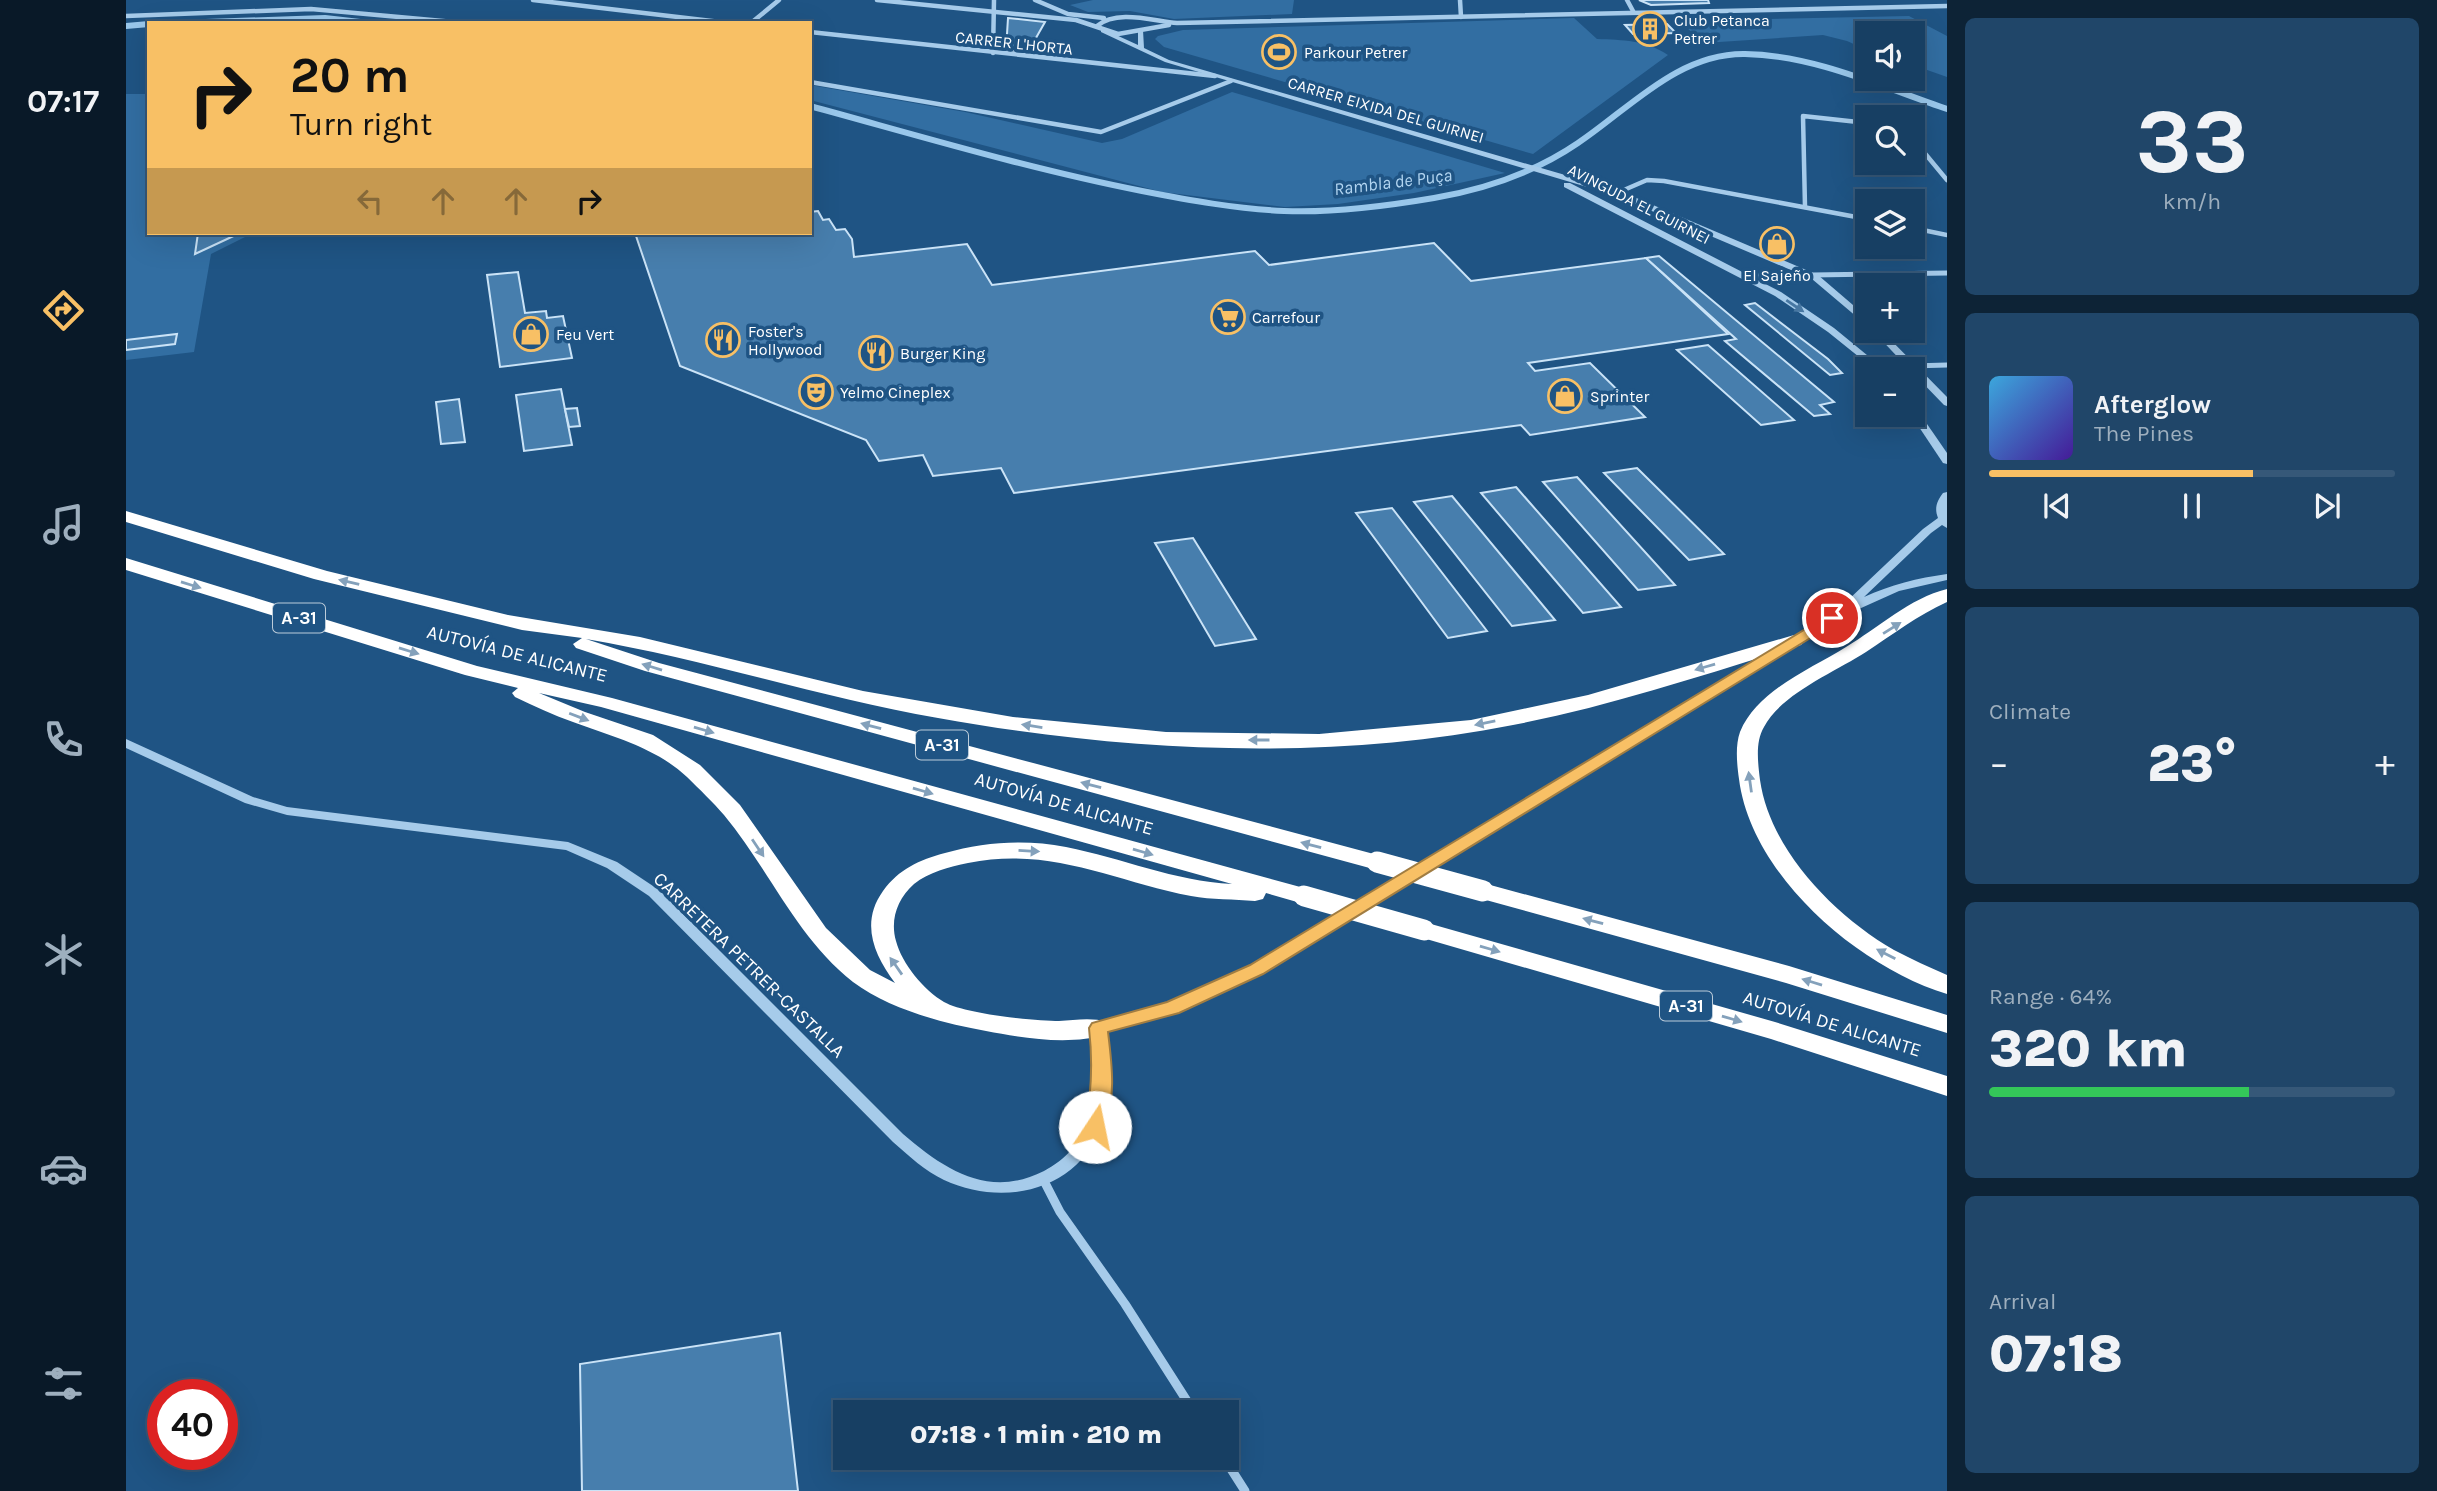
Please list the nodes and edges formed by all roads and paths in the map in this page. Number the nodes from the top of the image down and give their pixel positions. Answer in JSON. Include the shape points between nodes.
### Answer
{"nodes":[{"id":1,"x":533,"y":0,"type":"edge"},
{"id":2,"x":779,"y":0,"type":"edge"},
{"id":3,"x":877,"y":0,"type":"edge"},
{"id":4,"x":994,"y":0,"type":"edge"},
{"id":5,"x":1035,"y":0,"type":"edge"},
{"id":6,"x":1460,"y":0,"type":"edge"},
{"id":7,"x":1627,"y":0,"type":"edge"},
{"id":8,"x":1947,"y":6,"type":"edge"},
{"id":9,"x":1633,"y":12,"type":"junction"},
{"id":10,"x":994,"y":13,"type":"junction"},
{"id":11,"x":126,"y":16,"type":"edge"},
{"id":12,"x":1461,"y":17,"type":"junction"},
{"id":13,"x":1108,"y":18,"type":"junction"},
{"id":14,"x":1139,"y":20,"type":"junction"},
{"id":15,"x":443,"y":21,"type":"edge"},
{"id":16,"x":712,"y":21,"type":"edge"},
{"id":17,"x":753,"y":21,"type":"edge"},
{"id":18,"x":1177,"y":23,"type":"junction"},
{"id":19,"x":1100,"y":28,"type":"junction"},
{"id":20,"x":1142,"y":30,"type":"junction"},
{"id":21,"x":812,"y":32,"type":"edge"},
{"id":22,"x":1141,"y":49,"type":"junction"},
{"id":23,"x":993,"y":53,"type":"junction"},
{"id":24,"x":1215,"y":76,"type":"junction"},
{"id":25,"x":1231,"y":80,"type":"junction"},
{"id":26,"x":812,"y":82,"type":"edge"},
{"id":27,"x":1855,"y":122,"type":"edge"},
{"id":28,"x":1925,"y":153,"type":"edge"},
{"id":29,"x":1543,"y":173,"type":"junction"},
{"id":30,"x":1947,"y":180,"type":"edge"},
{"id":31,"x":1617,"y":194,"type":"junction"},
{"id":32,"x":1805,"y":207,"type":"junction"},
{"id":33,"x":1855,"y":217,"type":"edge"},
{"id":34,"x":1925,"y":230,"type":"edge"},
{"id":35,"x":1947,"y":235,"type":"edge"},
{"id":36,"x":1947,"y":273,"type":"edge"},
{"id":37,"x":1746,"y":276,"type":"junction"},
{"id":38,"x":1815,"y":277,"type":"junction"},
{"id":39,"x":1855,"y":311,"type":"edge"},
{"id":40,"x":1889,"y":343,"type":"edge"},
{"id":41,"x":1864,"y":357,"type":"edge"},
{"id":42,"x":1902,"y":357,"type":"edge"},
{"id":43,"x":1947,"y":365,"type":"edge"},
{"id":44,"x":1925,"y":366,"type":"edge"},
{"id":45,"x":1925,"y":380,"type":"edge"},
{"id":46,"x":1947,"y":402,"type":"edge"},
{"id":47,"x":1924,"y":427,"type":"edge"},
{"id":48,"x":1947,"y":461,"type":"edge"},
{"id":49,"x":1947,"y":495,"type":"edge"},
{"id":50,"x":126,"y":516,"type":"edge"},
{"id":51,"x":1945,"y":522,"type":"edge"},
{"id":52,"x":126,"y":564,"type":"edge"},
{"id":53,"x":1947,"y":577,"type":"edge"},
{"id":54,"x":1947,"y":596,"type":"edge"},
{"id":55,"x":1849,"y":606,"type":"junction"},
{"id":56,"x":510,"y":620,"type":"junction"},
{"id":57,"x":1794,"y":642,"type":"junction"},
{"id":58,"x":472,"y":671,"type":"junction"},
{"id":59,"x":126,"y":743,"type":"edge"},
{"id":60,"x":1304,"y":897,"type":"junction"},
{"id":61,"x":1947,"y":985,"type":"edge"},
{"id":62,"x":945,"y":1013,"type":"junction"},
{"id":63,"x":1947,"y":1024,"type":"edge"},
{"id":64,"x":1098,"y":1028,"type":"junction"},
{"id":65,"x":1947,"y":1086,"type":"edge"},
{"id":66,"x":1042,"y":1179,"type":"junction"},
{"id":67,"x":1186,"y":1400,"type":"edge"},
{"id":68,"x":1232,"y":1470,"type":"edge"},
{"id":69,"x":1245,"y":1491,"type":"edge"}],
"edges":[{"from":1,"to":16,"type":"street"},
{"from":2,"to":17,"type":"street"},
{"from":3,"to":10,"type":"street"},
{"from":4,"to":10,"type":"street"},
{"from":5,"to":13,"type":"street","via":[[1079,18]]},
{"from":6,"to":12,"type":"street"},
{"from":7,"to":9,"type":"street"},
{"from":8,"to":9,"type":"street"},
{"from":9,"to":12,"type":"street"},
{"from":10,"to":19,"type":"street","via":[[1076,20]]},
{"from":10,"to":23,"type":"street"},
{"from":11,"to":15,"type":"street","via":[[311,9]]},
{"from":12,"to":18,"type":"street"},
{"from":13,"to":14,"type":"street"},
{"from":13,"to":19,"type":"street"},
{"from":14,"to":18,"type":"street"},
{"from":14,"to":20,"type":"street","via":[[1146,25]]},
{"from":18,"to":20,"type":"street"},
{"from":19,"to":20,"type":"street","via":[[1118,34]]},
{"from":19,"to":22,"type":"street","name":"CARRER EIXIDA DEL GUIRNEI"},
{"from":20,"to":22,"type":"street"},
{"from":21,"to":23,"type":"street","name":"CARRER L'HORTA"},
{"from":22,"to":24,"type":"street","name":"CARRER EIXIDA DEL GUIRNEI"},
{"from":23,"to":24,"type":"street","name":"CARRER L'HORTA"},
{"from":24,"to":25,"type":"street","name":"CARRER EIXIDA DEL GUIRNEI"},
{"from":25,"to":26,"type":"street","via":[[1101,132]]},
{"from":25,"to":29,"type":"street","name":"CARRER EIXIDA DEL GUIRNEI"},
{"from":27,"to":32,"type":"street","via":[[1803,116]]},
{"from":28,"to":30,"type":"street"},
{"from":29,"to":31,"type":"street","name":"AVINGUDA EL GUIRNEI"},
{"from":29,"to":37,"type":"street","name":"AVINGUDA EL GUIRNEI"},
{"from":31,"to":32,"type":"street","via":[[1647,180],[1664,181]]},
{"from":31,"to":38,"type":"street","name":"AVINGUDA EL GUIRNEI"},
{"from":32,"to":33,"type":"street"},
{"from":34,"to":35,"type":"street"},
{"from":36,"to":38,"type":"street"},
{"from":37,"to":38,"type":"street"},
{"from":37,"to":41,"type":"street","name":"AVINGUDA EL GUIRNEI","one_way":true},
{"from":38,"to":39,"type":"street","name":"AVINGUDA EL GUIRNEI"},
{"from":40,"to":42,"type":"street"},
{"from":43,"to":44,"type":"street"},
{"from":45,"to":46,"type":"street"},
{"from":47,"to":48,"type":"street"},
{"from":49,"to":51,"type":"street","via":[[1941,503]]},
{"from":56,"to":50,"type":"highway","name":"AUTOVÍA DE ALICANTE","number":"A-31","one_way":true,"via":[[321,575]]},
{"from":51,"to":55,"type":"street"},
{"from":52,"to":58,"type":"highway","name":"AUTOVÍA DE ALICANTE","number":"A-31","one_way":true},
{"from":53,"to":55,"type":"street","via":[[1910,584]]},
{"from":61,"to":54,"type":"highway","one_way":true,"via":[[1869,945],[1779,859],[1760,825],[1749,785],[1748,757],[1751,731],[1763,713],[1789,692]]},
{"from":55,"to":57,"type":"street"},
{"from":57,"to":56,"type":"highway","one_way":true,"via":[[1621,692],[1471,726],[1319,740],[1198,740],[1046,728],[917,706],[638,643]]},
{"from":63,"to":56,"type":"highway","name":"AUTOVÍA DE ALICANTE","number":"A-31","one_way":true,"bridge":true,"via":[[1789,975],[652,667]]},
{"from":57,"to":64,"type":"street","via":[[1257,970],[1172,1008]]},
{"from":58,"to":60,"type":"highway","name":"AUTOVÍA DE ALICANTE","number":"A-31","one_way":true,"via":[[605,702]]},
{"from":58,"to":62,"type":"highway","one_way":true,"via":[[578,717],[646,740],[692,770],[732,810],[818,934],[862,976],[903,999]]},
{"from":59,"to":66,"type":"street","name":"CARRETERA PETRER-CASTALLA","via":[[249,800],[287,811],[568,846],[612,865],[654,893],[927,1162],[982,1187],[1003,1189]]},
{"from":62,"to":60,"type":"highway","one_way":true,"via":[[919,995],[895,968],[881,942],[880,921],[901,883],[952,858],[1020,850],[1055,853],[1192,888]]},
{"from":60,"to":65,"type":"highway","name":"AUTOVÍA DE ALICANTE","number":"A-31","one_way":true,"bridge":true,"via":[[1762,1027]]},
{"from":62,"to":64,"type":"highway","via":[[1013,1027]]},
{"from":64,"to":66,"type":"street","name":"CARRETERA PETRER-CASTALLA","via":[[1103,1068],[1095,1127],[1071,1163]]},
{"from":66,"to":67,"type":"street"},
{"from":68,"to":69,"type":"street"}]}
